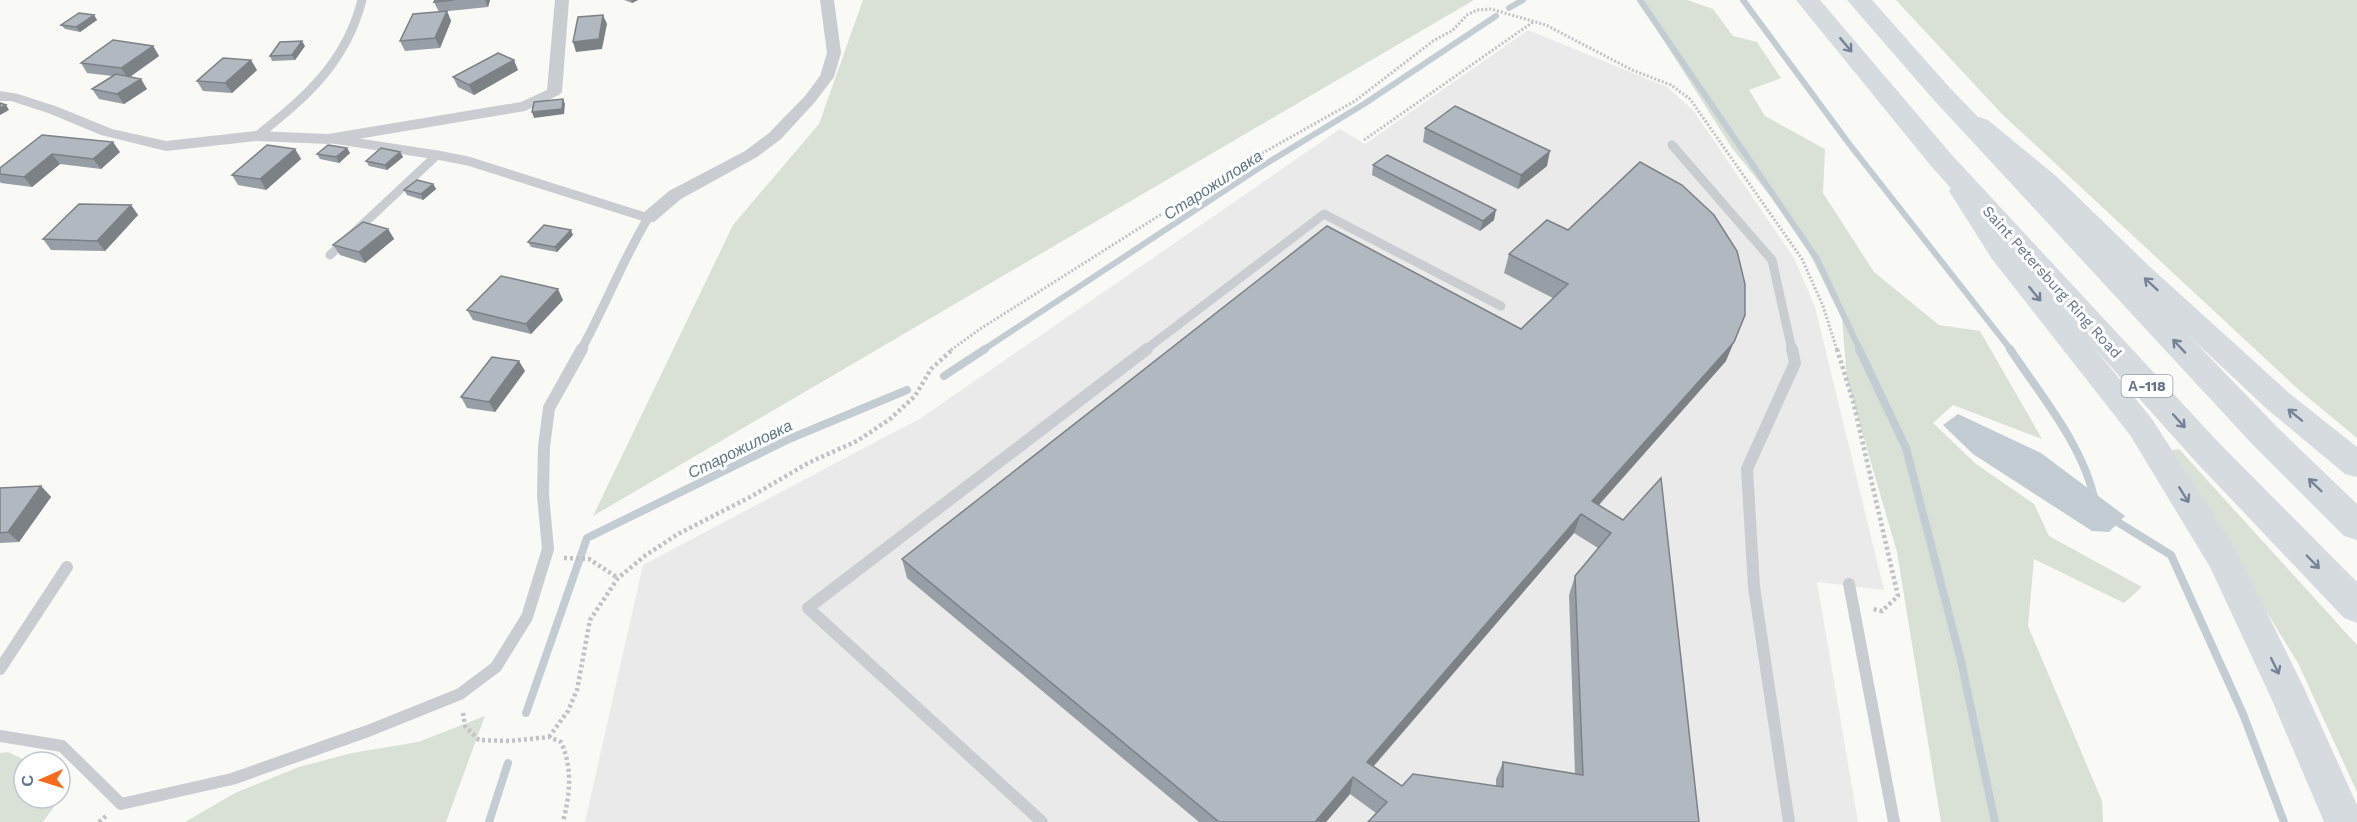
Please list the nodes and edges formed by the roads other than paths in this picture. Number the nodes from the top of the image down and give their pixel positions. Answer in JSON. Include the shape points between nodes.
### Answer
{"nodes":[{"id":1,"x":362,"y":0,"type":"edge"},
{"id":2,"x":562,"y":0,"type":"edge"},
{"id":3,"x":827,"y":0,"type":"edge"},
{"id":4,"x":1808,"y":0,"type":"edge"},
{"id":5,"x":1859,"y":0,"type":"edge"},
{"id":6,"x":1941,"y":93,"type":"junction"},
{"id":7,"x":0,"y":96,"type":"edge"},
{"id":8,"x":256,"y":136,"type":"junction"},
{"id":9,"x":328,"y":139,"type":"junction"},
{"id":10,"x":1672,"y":145,"type":"dead end"},
{"id":11,"x":438,"y":155,"type":"junction"},
{"id":12,"x":1941,"y":160,"type":"junction"},
{"id":13,"x":648,"y":218,"type":"junction"},
{"id":14,"x":330,"y":255,"type":"dead end"},
{"id":15,"x":1501,"y":306,"type":"dead end"},
{"id":16,"x":2357,"y":465,"type":"edge"},
{"id":17,"x":2357,"y":526,"type":"edge"},
{"id":18,"x":67,"y":567,"type":"dead end"},
{"id":19,"x":1848,"y":584,"type":"dead end"},
{"id":20,"x":2357,"y":607,"type":"edge"},
{"id":21,"x":0,"y":669,"type":"edge"},
{"id":22,"x":0,"y":736,"type":"edge"},
{"id":23,"x":1042,"y":822,"type":"edge"},
{"id":24,"x":1789,"y":822,"type":"edge"},
{"id":25,"x":1894,"y":822,"type":"edge"},
{"id":26,"x":2344,"y":822,"type":"edge"}],
"edges":[{"from":1,"to":8,"type":"lane","via":[[345,50],[297,104]]},
{"from":2,"to":9,"type":"street","via":[[554,92],[525,106]]},
{"from":3,"to":13,"type":"street","via":[[834,53],[827,77],[810,99],[775,136],[751,154],[675,195]]},
{"from":4,"to":12,"type":"highway","name":"Saint Petersburg Ring Road","number":"А-118","one_way":true},
{"from":5,"to":6,"type":"highway"},
{"from":16,"to":6,"type":"main road","one_way":true,"via":[[2278,401],[2047,182]]},
{"from":17,"to":6,"type":"highway","one_way":true,"via":[[2265,436]]},
{"from":7,"to":8,"type":"street","via":[[53,110],[107,132],[166,146]]},
{"from":8,"to":9,"type":"street"},
{"from":9,"to":11,"type":"lane"},
{"from":10,"to":24,"type":"lane","via":[[1772,260],[1795,363],[1747,469],[1754,587]]},
{"from":11,"to":13,"type":"lane"},
{"from":11,"to":14,"type":"lane"},
{"from":12,"to":20,"type":"highway","name":"Saint Petersburg Ring Road","number":"А-118","one_way":true,"via":[[2208,453]]},
{"from":12,"to":26,"type":"main road","one_way":true,"via":[[2002,253],[2141,427],[2224,560]]},
{"from":13,"to":22,"type":"lane","via":[[549,408],[543,495],[548,549],[526,617],[496,666],[460,694],[368,731],[232,779],[121,804],[62,746]]},
{"from":15,"to":23,"type":"lane","via":[[1324,214],[808,608]]},
{"from":18,"to":21,"type":"lane"},
{"from":19,"to":25,"type":"lane"}]}
